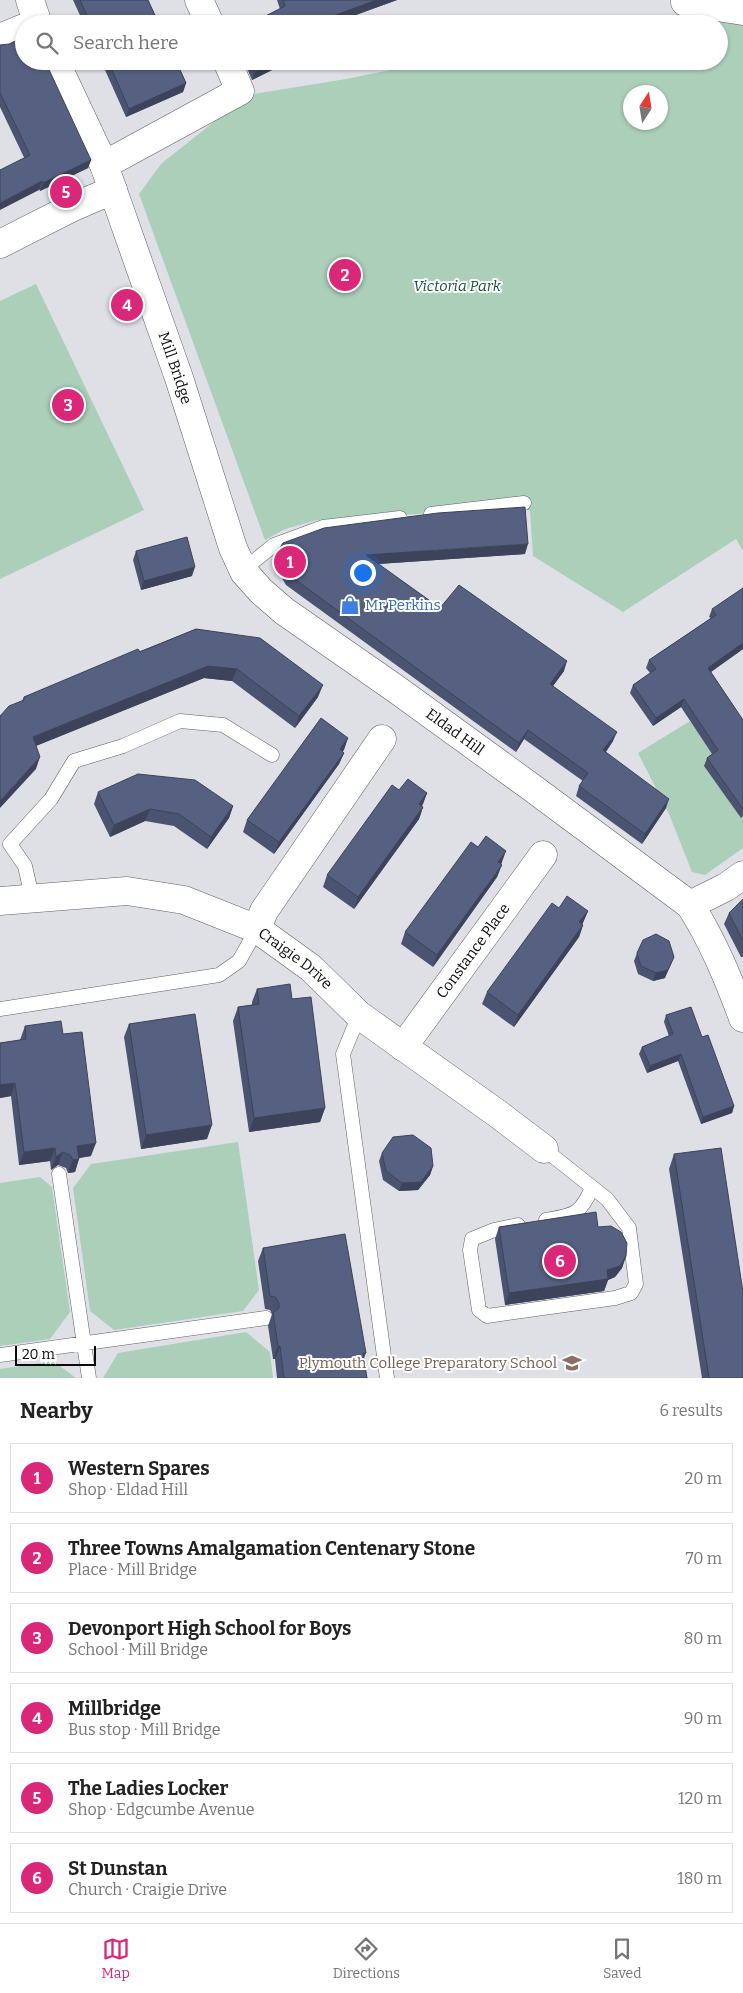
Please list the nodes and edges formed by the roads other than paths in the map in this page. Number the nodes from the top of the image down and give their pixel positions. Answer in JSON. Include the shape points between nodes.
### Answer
{"nodes":[{"id":1,"x":199,"y":0,"type":"edge"},
{"id":2,"x":685,"y":0,"type":"edge"},
{"id":3,"x":743,"y":11,"type":"edge"},
{"id":4,"x":206,"y":15,"type":"edge"},
{"id":5,"x":15,"y":30,"type":"edge"},
{"id":6,"x":0,"y":38,"type":"edge"},
{"id":7,"x":59,"y":70,"type":"edge"},
{"id":8,"x":231,"y":70,"type":"edge"},
{"id":9,"x":104,"y":165,"type":"junction"},
{"id":10,"x":113,"y":190,"type":"junction"},
{"id":11,"x":0,"y":244,"type":"edge"},
{"id":12,"x":524,"y":503,"type":"dead end"},
{"id":13,"x":238,"y":559,"type":"junction"},
{"id":14,"x":382,"y":739,"type":"dead end"},
{"id":15,"x":272,"y":755,"type":"dead end"},
{"id":16,"x":5,"y":844,"type":"edge"},
{"id":17,"x":543,"y":855,"type":"dead end"},
{"id":18,"x":743,"y":875,"type":"edge"},
{"id":19,"x":32,"y":897,"type":"junction"},
{"id":20,"x":0,"y":901,"type":"edge"},
{"id":21,"x":690,"y":905,"type":"junction"},
{"id":22,"x":257,"y":929,"type":"junction"},
{"id":23,"x":0,"y":1009,"type":"edge"},
{"id":24,"x":359,"y":1015,"type":"junction"},
{"id":25,"x":743,"y":1018,"type":"edge"},
{"id":26,"x":403,"y":1047,"type":"junction"},
{"id":27,"x":544,"y":1149,"type":"joint"},
{"id":28,"x":59,"y":1174,"type":"edge"},
{"id":29,"x":592,"y":1188,"type":"junction"},
{"id":30,"x":266,"y":1318,"type":"dead end"},
{"id":31,"x":83,"y":1343,"type":"junction"},
{"id":32,"x":0,"y":1355,"type":"edge"},
{"id":33,"x":88,"y":1378,"type":"edge"},
{"id":34,"x":388,"y":1378,"type":"edge"}],
"edges":[{"from":1,"to":4,"type":"street"},
{"from":2,"to":3,"type":"street"},
{"from":5,"to":6,"type":"street"},
{"from":7,"to":9,"type":"street","name":"Mill Bridge"},
{"from":8,"to":9,"type":"street","via":[[240,91]]},
{"from":9,"to":10,"type":"street","name":"Mill Bridge"},
{"from":10,"to":11,"type":"street"},
{"from":10,"to":13,"type":"street","name":"Mill Bridge"},
{"from":12,"to":13,"type":"lane","via":[[323,527]]},
{"from":13,"to":21,"type":"street","name":"Eldad Hill","via":[[261,591],[284,611],[396,689]]},
{"from":14,"to":22,"type":"street","via":[[264,911]]},
{"from":15,"to":16,"type":"lane","via":[[223,725],[180,721],[123,746],[74,761],[51,799]]},
{"from":16,"to":19,"type":"lane","via":[[25,866]]},
{"from":17,"to":26,"type":"street","name":"Constance Place"},
{"from":18,"to":21,"type":"street","via":[[726,888]]},
{"from":19,"to":20,"type":"street","name":"Craigie Drive"},
{"from":19,"to":22,"type":"street","name":"Craigie Drive","via":[[127,891],[184,900]]},
{"from":21,"to":25,"type":"street","via":[[710,939]]},
{"from":22,"to":23,"type":"lane","via":[[239,961],[219,975]]},
{"from":22,"to":24,"type":"street","name":"Craigie Drive","via":[[311,968]]},
{"from":24,"to":26,"type":"street","name":"Craigie Drive"},
{"from":24,"to":34,"type":"lane","via":[[342,1054]]},
{"from":26,"to":27,"type":"street","name":"Craigie Drive"},
{"from":27,"to":29,"type":"lane"},
{"from":28,"to":31,"type":"lane"},
{"from":29,"to":29,"type":"lane","via":[[607,1199],[630,1228],[636,1284],[631,1293],[616,1298],[487,1316],[479,1310],[470,1250],[472,1239],[494,1230],[572,1215],[584,1205]]},
{"from":30,"to":31,"type":"lane"},
{"from":31,"to":32,"type":"lane"},
{"from":31,"to":33,"type":"lane"}]}
